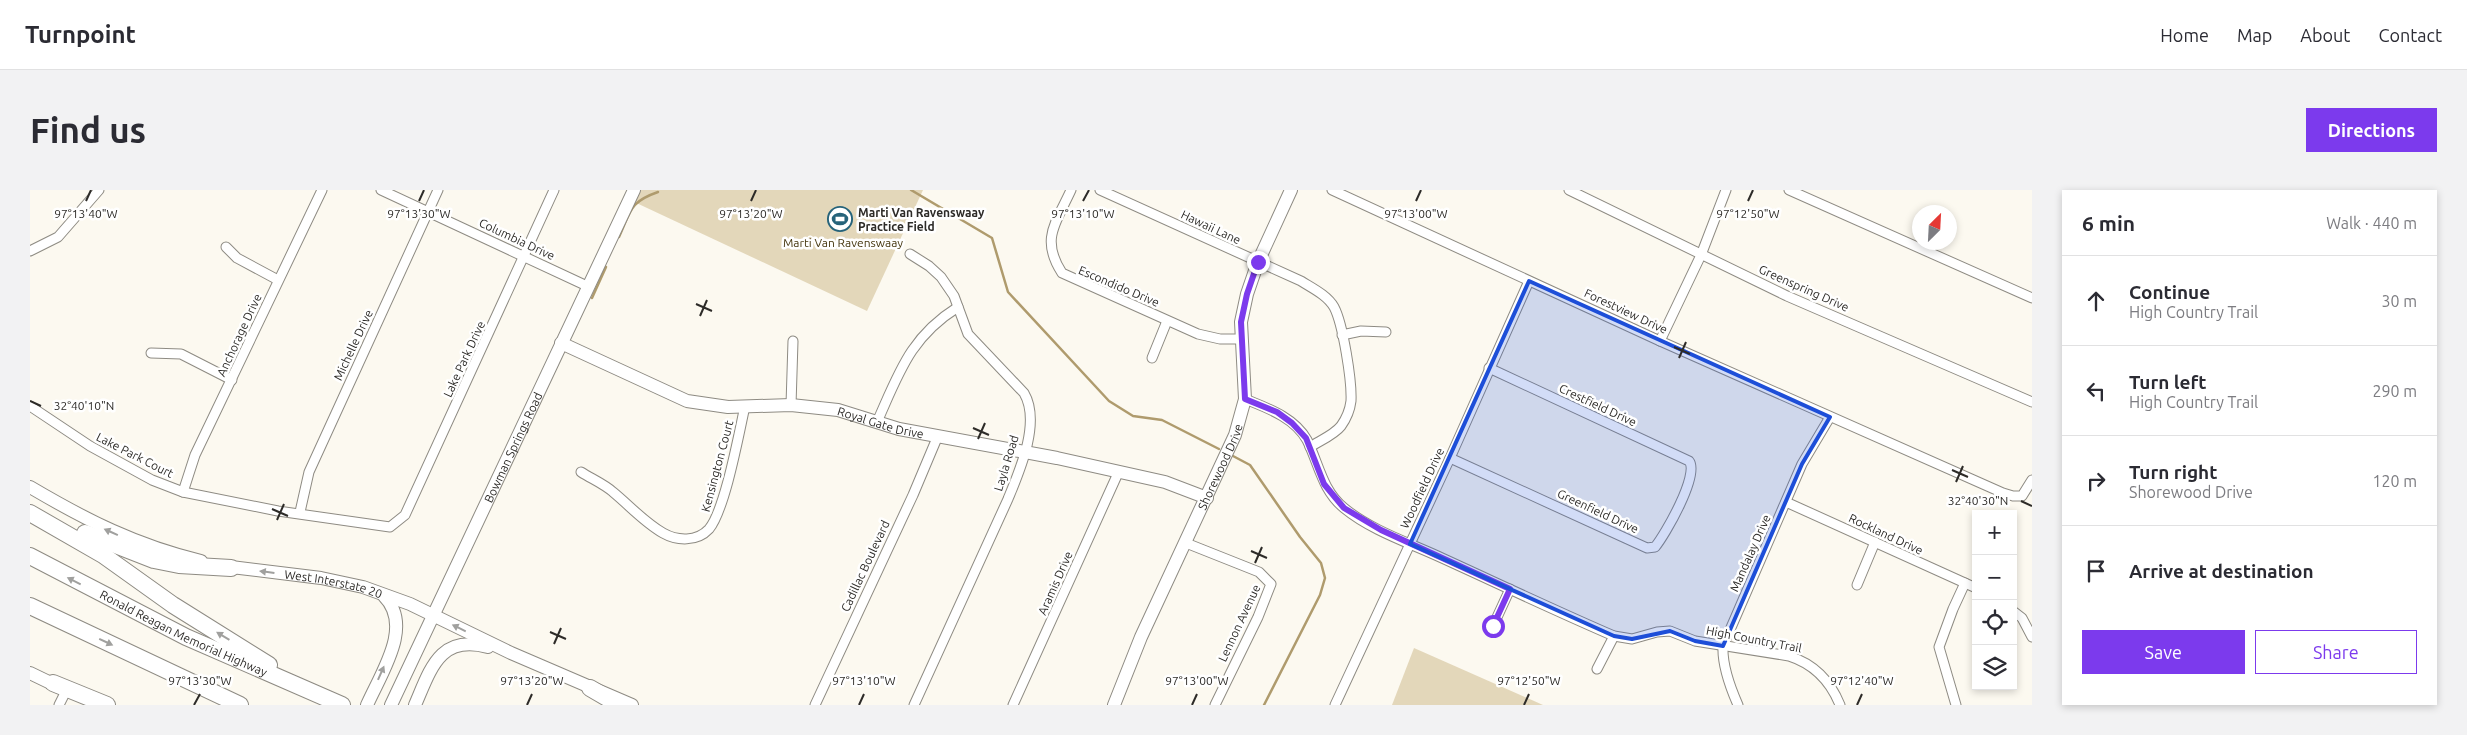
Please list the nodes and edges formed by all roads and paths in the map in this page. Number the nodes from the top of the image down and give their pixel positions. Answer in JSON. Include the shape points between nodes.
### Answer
{"nodes":[{"id":1,"x":99,"y":190,"type":"edge"},
{"id":2,"x":322,"y":190,"type":"edge"},
{"id":3,"x":380,"y":190,"type":"edge"},
{"id":4,"x":438,"y":190,"type":"edge"},
{"id":5,"x":554,"y":190,"type":"edge"},
{"id":6,"x":634,"y":190,"type":"edge"},
{"id":7,"x":1071,"y":190,"type":"edge"},
{"id":8,"x":1100,"y":190,"type":"edge"},
{"id":9,"x":1291,"y":190,"type":"edge"},
{"id":10,"x":1332,"y":190,"type":"edge"},
{"id":11,"x":1569,"y":190,"type":"edge"},
{"id":12,"x":1726,"y":190,"type":"edge"},
{"id":13,"x":1789,"y":190,"type":"edge"},
{"id":14,"x":428,"y":212,"type":"junction"},
{"id":15,"x":226,"y":247,"type":"dead end"},
{"id":16,"x":30,"y":251,"type":"edge"},
{"id":17,"x":910,"y":254,"type":"dead end"},
{"id":18,"x":1701,"y":254,"type":"junction"},
{"id":19,"x":524,"y":257,"type":"junction"},
{"id":20,"x":1258,"y":262,"type":"junction"},
{"id":21,"x":278,"y":280,"type":"junction"},
{"id":22,"x":1529,"y":281,"type":"junction"},
{"id":23,"x":588,"y":286,"type":"junction"},
{"id":24,"x":2032,"y":298,"type":"edge"},
{"id":25,"x":958,"y":307,"type":"junction"},
{"id":26,"x":1167,"y":321,"type":"junction"},
{"id":27,"x":1386,"y":332,"type":"dead end"},
{"id":28,"x":1342,"y":335,"type":"junction"},
{"id":29,"x":1241,"y":339,"type":"junction"},
{"id":30,"x":793,"y":341,"type":"dead end"},
{"id":31,"x":1660,"y":341,"type":"junction"},
{"id":32,"x":561,"y":343,"type":"junction"},
{"id":33,"x":151,"y":353,"type":"dead end"},
{"id":34,"x":1152,"y":358,"type":"dead end"},
{"id":35,"x":1489,"y":368,"type":"junction"},
{"id":36,"x":232,"y":380,"type":"junction"},
{"id":37,"x":1245,"y":399,"type":"junction"},
{"id":38,"x":2032,"y":402,"type":"edge"},
{"id":39,"x":791,"y":405,"type":"junction"},
{"id":40,"x":30,"y":406,"type":"edge"},
{"id":41,"x":745,"y":406,"type":"junction"},
{"id":42,"x":1830,"y":417,"type":"junction"},
{"id":43,"x":877,"y":422,"type":"junction"},
{"id":44,"x":937,"y":438,"type":"junction"},
{"id":45,"x":1310,"y":447,"type":"junction"},
{"id":46,"x":1024,"y":453,"type":"junction"},
{"id":47,"x":1450,"y":458,"type":"junction"},
{"id":48,"x":1692,"y":468,"type":"joint"},
{"id":49,"x":1119,"y":471,"type":"junction"},
{"id":50,"x":581,"y":472,"type":"dead end"},
{"id":51,"x":2032,"y":480,"type":"edge"},
{"id":52,"x":30,"y":487,"type":"edge"},
{"id":53,"x":183,"y":492,"type":"junction"},
{"id":54,"x":1207,"y":498,"type":"junction"},
{"id":55,"x":1786,"y":502,"type":"junction"},
{"id":56,"x":30,"y":511,"type":"edge"},
{"id":57,"x":300,"y":512,"type":"junction"},
{"id":58,"x":386,"y":527,"type":"joint"},
{"id":59,"x":1875,"y":542,"type":"junction"},
{"id":60,"x":1186,"y":543,"type":"junction"},
{"id":61,"x":1410,"y":544,"type":"junction"},
{"id":62,"x":30,"y":556,"type":"edge"},
{"id":63,"x":231,"y":568,"type":"junction"},
{"id":64,"x":1965,"y":583,"type":"junction"},
{"id":65,"x":1856,"y":585,"type":"dead end"},
{"id":66,"x":1972,"y":586,"type":"edge"},
{"id":67,"x":1510,"y":589,"type":"junction"},
{"id":68,"x":382,"y":594,"type":"junction"},
{"id":69,"x":30,"y":606,"type":"edge"},
{"id":70,"x":432,"y":614,"type":"junction"},
{"id":71,"x":2017,"y":614,"type":"edge"},
{"id":72,"x":1493,"y":626,"type":"dead end"},
{"id":73,"x":1614,"y":636,"type":"junction"},
{"id":74,"x":2032,"y":637,"type":"edge"},
{"id":75,"x":1723,"y":646,"type":"junction"},
{"id":76,"x":511,"y":654,"type":"junction"},
{"id":77,"x":1597,"y":669,"type":"dead end"},
{"id":78,"x":30,"y":673,"type":"edge"},
{"id":79,"x":59,"y":687,"type":"junction"},
{"id":80,"x":590,"y":688,"type":"junction"},
{"id":81,"x":308,"y":691,"type":"junction"},
{"id":82,"x":59,"y":705,"type":"edge"},
{"id":83,"x":89,"y":705,"type":"edge"},
{"id":84,"x":107,"y":705,"type":"edge"},
{"id":85,"x":240,"y":705,"type":"edge"},
{"id":86,"x":342,"y":705,"type":"edge"},
{"id":87,"x":367,"y":705,"type":"edge"},
{"id":88,"x":391,"y":705,"type":"edge"},
{"id":89,"x":415,"y":705,"type":"edge"},
{"id":90,"x":619,"y":705,"type":"edge"},
{"id":91,"x":632,"y":705,"type":"edge"},
{"id":92,"x":816,"y":705,"type":"edge"},
{"id":93,"x":914,"y":705,"type":"edge"},
{"id":94,"x":1013,"y":705,"type":"edge"},
{"id":95,"x":1114,"y":705,"type":"edge"},
{"id":96,"x":1215,"y":705,"type":"edge"},
{"id":97,"x":1335,"y":705,"type":"edge"},
{"id":98,"x":1738,"y":705,"type":"edge"},
{"id":99,"x":1840,"y":705,"type":"edge"},
{"id":100,"x":1956,"y":705,"type":"edge"}],
"edges":[{"from":1,"to":16,"type":"street","via":[[58,237]]},
{"from":2,"to":21,"type":"street","name":"Anchorage Drive"},
{"from":3,"to":14,"type":"street","name":"Columbia Drive"},
{"from":4,"to":14,"type":"street","name":"Michelle Drive"},
{"from":5,"to":19,"type":"street","name":"Lake Park Drive"},
{"from":6,"to":23,"type":"street","name":"Bowman Springs Road"},
{"from":7,"to":26,"type":"street","name":"Escondido Drive","via":[[1049,243],[1053,260],[1062,273]]},
{"from":8,"to":20,"type":"street","name":"Hawaii Lane"},
{"from":9,"to":20,"type":"street","name":"Shorewood Drive"},
{"from":10,"to":22,"type":"street","name":"Forestview Drive"},
{"from":11,"to":18,"type":"street","name":"Greenspring Drive"},
{"from":12,"to":18,"type":"street"},
{"from":13,"to":24,"type":"street"},
{"from":14,"to":19,"type":"street","name":"Columbia Drive"},
{"from":14,"to":57,"type":"street","name":"Michelle Drive","via":[[309,472]]},
{"from":15,"to":21,"type":"street","via":[[237,258]]},
{"from":17,"to":25,"type":"street","name":"Layla Road","via":[[940,277]]},
{"from":18,"to":31,"type":"street"},
{"from":18,"to":38,"type":"street","name":"Greenspring Drive","via":[[1787,296]]},
{"from":19,"to":23,"type":"street","name":"Columbia Drive"},
{"from":19,"to":58,"type":"street","name":"Lake Park Drive","via":[[405,515],[395,526]]},
{"from":20,"to":28,"type":"street","name":"Hawaii Lane","via":[[1301,281],[1321,294],[1333,306]]},
{"from":20,"to":29,"type":"street","name":"Shorewood Drive","via":[[1247,294]]},
{"from":21,"to":36,"type":"street","name":"Anchorage Drive"},
{"from":22,"to":31,"type":"street","name":"Forestview Drive"},
{"from":22,"to":35,"type":"street","name":"Woodfield Drive"},
{"from":23,"to":32,"type":"street","name":"Bowman Springs Road"},
{"from":25,"to":43,"type":"street","via":[[942,317],[914,345]]},
{"from":25,"to":46,"type":"street","name":"Layla Road","via":[[968,334],[1022,390],[1030,403]]},
{"from":26,"to":29,"type":"street","name":"Escondido Drive","via":[[1198,334]]},
{"from":26,"to":34,"type":"street","name":"Escondido Drive"},
{"from":27,"to":28,"type":"street","via":[[1361,331]]},
{"from":28,"to":45,"type":"street","name":"Hawaii Lane","via":[[1350,393],[1346,417],[1337,430]]},
{"from":29,"to":37,"type":"street","name":"Shorewood Drive"},
{"from":30,"to":39,"type":"street"},
{"from":31,"to":42,"type":"street","name":"Forestview Drive"},
{"from":32,"to":41,"type":"street","name":"Royal Gate Drive","via":[[686,401]]},
{"from":32,"to":70,"type":"street","name":"Bowman Springs Road"},
{"from":33,"to":36,"type":"street","via":[[181,354]]},
{"from":35,"to":47,"type":"street","name":"Woodfield Drive"},
{"from":35,"to":48,"type":"street","name":"Crestfield Drive","via":[[1679,456],[1689,461]]},
{"from":36,"to":53,"type":"street","name":"Anchorage Drive","via":[[195,455]]},
{"from":37,"to":45,"type":"street","name":"High Country Trail","via":[[1277,412],[1306,438]]},
{"from":37,"to":54,"type":"street","name":"Shorewood Drive","via":[[1235,435]]},
{"from":39,"to":41,"type":"street","name":"Royal Gate Drive"},
{"from":39,"to":43,"type":"street","name":"Royal Gate Drive","via":[[838,410]]},
{"from":40,"to":53,"type":"street","name":"Lake Park Court","via":[[90,446],[152,480]]},
{"from":41,"to":50,"type":"street","name":"Kensington Court","via":[[719,511],[708,530],[700,536],[684,540],[666,534],[629,508],[613,492]]},
{"from":42,"to":51,"type":"street","name":"Forestview Drive","via":[[2003,493],[2022,496]]},
{"from":42,"to":55,"type":"street","name":"Mandalay Drive","via":[[1811,447]]},
{"from":43,"to":44,"type":"street","name":"Royal Gate Drive"},
{"from":44,"to":46,"type":"street","name":"Royal Gate Drive"},
{"from":44,"to":92,"type":"street","name":"Cadillac Boulevard"},
{"from":45,"to":61,"type":"street","name":"High Country Trail","via":[[1324,484],[1344,508]]},
{"from":46,"to":49,"type":"street","name":"Royal Gate Drive"},
{"from":46,"to":93,"type":"street","name":"Layla Road","via":[[1008,498]]},
{"from":47,"to":48,"type":"street","name":"Greenfield Drive","via":[[1652,548],[1661,539],[1681,501]]},
{"from":47,"to":61,"type":"street","name":"Woodfield Drive"},
{"from":49,"to":54,"type":"street","name":"Royal Gate Drive","via":[[1165,482]]},
{"from":49,"to":94,"type":"street","name":"Aramis Drive"},
{"from":63,"to":52,"type":"street","name":"West Interstate 20","one_way":true,"via":[[131,541],[88,522]]},
{"from":53,"to":57,"type":"street","name":"Lake Park Court","via":[[278,511]]},
{"from":54,"to":60,"type":"street","name":"Shorewood Drive"},
{"from":55,"to":59,"type":"street","name":"Rockland Drive"},
{"from":55,"to":75,"type":"street","name":"Mandalay Drive"},
{"from":56,"to":63,"type":"highway","via":[[154,560]]},
{"from":81,"to":56,"type":"highway","one_way":true,"via":[[173,605],[103,554]]},
{"from":57,"to":58,"type":"street","name":"Lake Park Court"},
{"from":59,"to":64,"type":"street","name":"Rockland Drive"},
{"from":59,"to":65,"type":"street"},
{"from":60,"to":95,"type":"street","name":"Shorewood Drive","via":[[1141,637]]},
{"from":60,"to":96,"type":"street","name":"Lennon Avenue","via":[[1258,572],[1271,584]]},
{"from":61,"to":67,"type":"street","name":"High Country Trail"},
{"from":61,"to":97,"type":"street","name":"Woodfield Drive"},
{"from":81,"to":62,"type":"highway","name":"Ronald Reagan Memorial Highway","one_way":true,"via":[[186,637]]},
{"from":68,"to":63,"type":"street","name":"West Interstate 20","one_way":true,"via":[[321,578]]},
{"from":64,"to":66,"type":"street","name":"Rockland Drive"},
{"from":64,"to":100,"type":"street","via":[[1939,647]]},
{"from":67,"to":72,"type":"street"},
{"from":67,"to":73,"type":"street","name":"High Country Trail"},
{"from":68,"to":70,"type":"street","name":"West Interstate 20"},
{"from":87,"to":68,"type":"street","one_way":true,"via":[[398,629],[392,604]]},
{"from":69,"to":85,"type":"highway","one_way":true},
{"from":76,"to":70,"type":"street","name":"West Interstate 20","one_way":true},
{"from":70,"to":88,"type":"street","name":"Bowman Springs Road"},
{"from":71,"to":74,"type":"street"},
{"from":73,"to":75,"type":"street","name":"High Country Trail","via":[[1632,639],[1670,631],[1695,641]]},
{"from":73,"to":77,"type":"street"},
{"from":75,"to":98,"type":"street","via":[[1730,688]]},
{"from":75,"to":99,"type":"street","name":"High Country Trail","via":[[1803,660],[1822,674]]},
{"from":76,"to":80,"type":"street","name":"West Interstate 20"},
{"from":76,"to":89,"type":"street","via":[[479,645],[452,646],[436,661]]},
{"from":78,"to":79,"type":"street"},
{"from":79,"to":82,"type":"street"},
{"from":79,"to":83,"type":"street"},
{"from":79,"to":84,"type":"highway"},
{"from":80,"to":90,"type":"highway"},
{"from":80,"to":91,"type":"street","name":"West Interstate 20"},
{"from":81,"to":86,"type":"highway","name":"Ronald Reagan Memorial Highway"}]}
